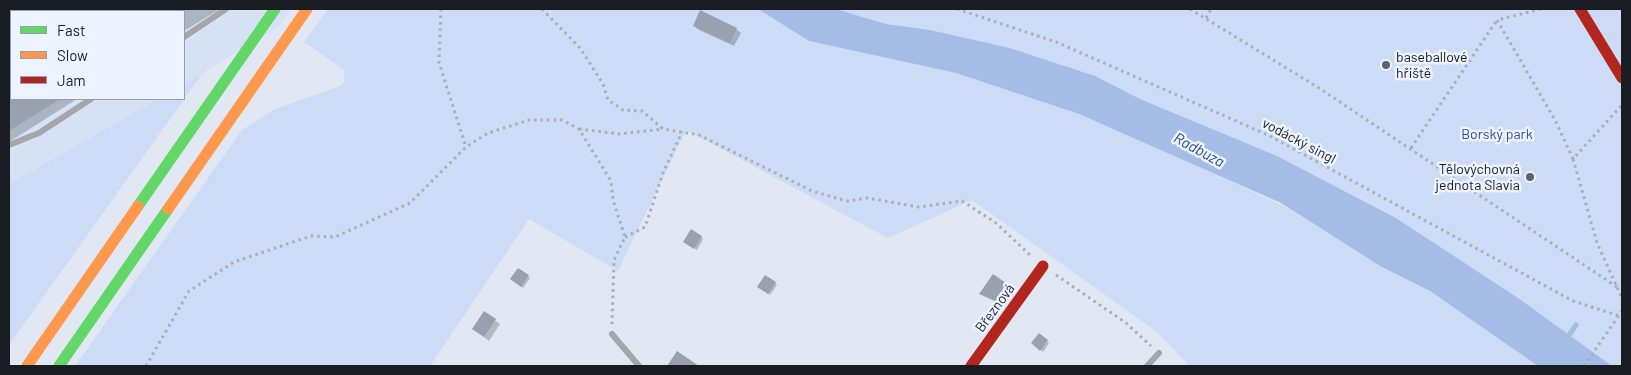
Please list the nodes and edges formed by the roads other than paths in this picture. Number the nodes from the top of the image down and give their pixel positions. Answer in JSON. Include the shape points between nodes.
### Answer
{"nodes":[{"id":1,"x":226,"y":9,"type":"edge"},
{"id":2,"x":275,"y":9,"type":"edge"},
{"id":3,"x":307,"y":9,"type":"edge"},
{"id":4,"x":1580,"y":9,"type":"edge"},
{"id":5,"x":185,"y":36,"type":"edge"},
{"id":6,"x":1622,"y":78,"type":"edge"},
{"id":7,"x":89,"y":100,"type":"edge"},
{"id":8,"x":9,"y":144,"type":"edge"},
{"id":9,"x":1043,"y":266,"type":"road end"},
{"id":10,"x":612,"y":334,"type":"road end"},
{"id":11,"x":1159,"y":353,"type":"road end"},
{"id":12,"x":26,"y":366,"type":"edge"},
{"id":13,"x":59,"y":366,"type":"edge"},
{"id":14,"x":639,"y":366,"type":"edge"},
{"id":15,"x":971,"y":366,"type":"edge"},
{"id":16,"x":1147,"y":366,"type":"edge"}],
"edges":[{"from":1,"to":5,"type":"lane"},
{"from":2,"to":12,"type":"main road"},
{"from":3,"to":13,"type":"main road"},
{"from":4,"to":6,"type":"main road"},
{"from":7,"to":8,"type":"lane","via":[[39,133]]},
{"from":9,"to":15,"type":"main road","name":"Březnová"},
{"from":10,"to":14,"type":"lane"},
{"from":11,"to":16,"type":"lane"}]}
